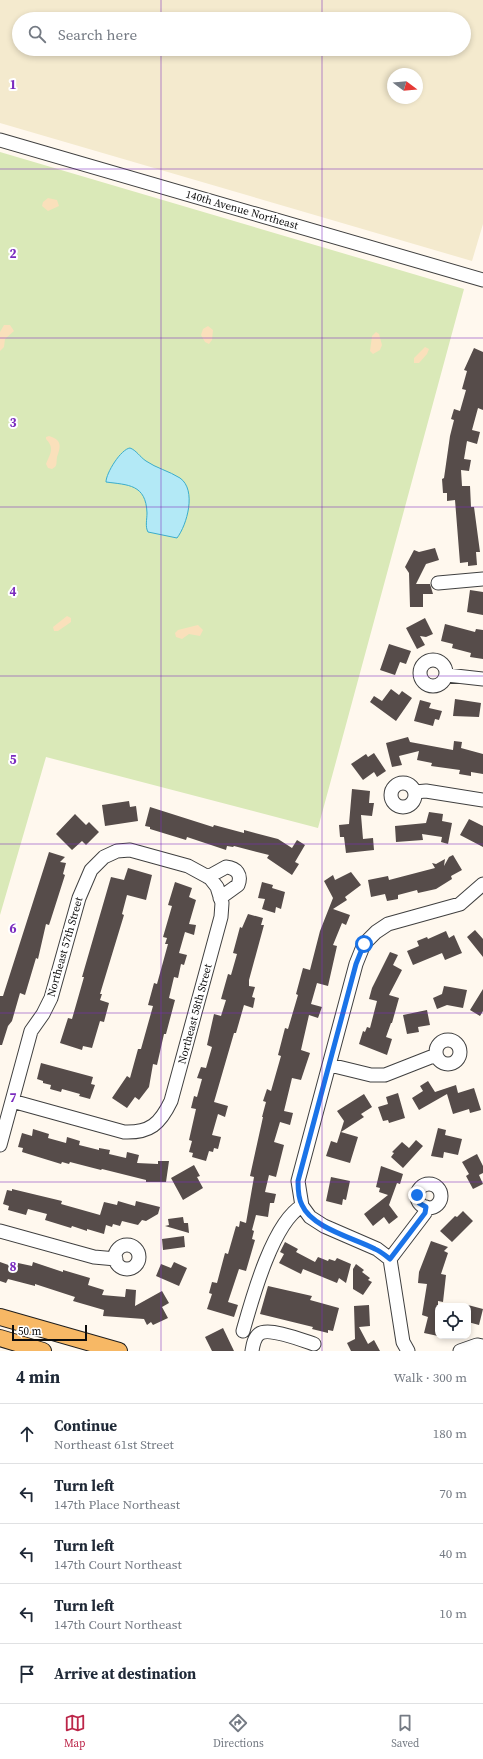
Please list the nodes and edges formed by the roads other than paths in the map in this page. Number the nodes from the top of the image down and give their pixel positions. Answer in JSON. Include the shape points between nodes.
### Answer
{"nodes":[{"id":1,"x":0,"y":140,"type":"edge"},
{"id":2,"x":483,"y":280,"type":"edge"},
{"id":3,"x":483,"y":579,"type":"edge"},
{"id":4,"x":438,"y":583,"type":"dead end"},
{"id":5,"x":447,"y":675,"type":"dead end"},
{"id":6,"x":483,"y":679,"type":"edge"},
{"id":7,"x":415,"y":792,"type":"dead end"},
{"id":8,"x":483,"y":800,"type":"edge"},
{"id":9,"x":208,"y":877,"type":"junction"},
{"id":10,"x":483,"y":884,"type":"edge"},
{"id":11,"x":219,"y":893,"type":"junction"},
{"id":12,"x":436,"y":1055,"type":"dead end"},
{"id":13,"x":330,"y":1065,"type":"junction"},
{"id":14,"x":12,"y":1101,"type":"junction"},
{"id":15,"x":0,"y":1144,"type":"edge"},
{"id":16,"x":302,"y":1206,"type":"junction"},
{"id":17,"x":426,"y":1207,"type":"dead end"},
{"id":18,"x":0,"y":1231,"type":"edge"},
{"id":19,"x":116,"y":1259,"type":"dead end"},
{"id":20,"x":390,"y":1259,"type":"junction"},
{"id":21,"x":0,"y":1317,"type":"edge"},
{"id":22,"x":243,"y":1331,"type":"dead end"},
{"id":23,"x":0,"y":1338,"type":"edge"},
{"id":24,"x":314,"y":1344,"type":"dead end"},
{"id":25,"x":483,"y":1346,"type":"edge"},
{"id":26,"x":43,"y":1351,"type":"edge"},
{"id":27,"x":119,"y":1351,"type":"edge"},
{"id":28,"x":252,"y":1351,"type":"edge"},
{"id":29,"x":408,"y":1351,"type":"edge"},
{"id":30,"x":460,"y":1351,"type":"edge"}],
"edges":[{"from":1,"to":2,"type":"street","name":"140th Avenue Northeast"},
{"from":3,"to":4,"type":"street"},
{"from":5,"to":6,"type":"street"},
{"from":7,"to":8,"type":"street","via":[[426,791]]},
{"from":9,"to":11,"type":"street","name":"Northeast 57th Street"},
{"from":9,"to":11,"type":"street","via":[[226,867],[237,872],[240,878],[238,885]]},
{"from":9,"to":14,"type":"street","name":"Northeast 57th Street","via":[[188,866],[130,850],[117,851],[104,857],[91,870],[79,898],[51,998],[31,1030]]},
{"from":10,"to":13,"type":"street","via":[[460,904],[388,924],[364,944],[356,964]]},
{"from":11,"to":14,"type":"street","name":"Northeast 58th Street","via":[[222,903],[221,917],[171,1101],[164,1116],[154,1125],[138,1133],[124,1132]]},
{"from":12,"to":13,"type":"street","via":[[385,1075],[371,1075]]},
{"from":13,"to":16,"type":"street","via":[[298,1181]]},
{"from":14,"to":15,"type":"street","name":"Northeast 57th Street"},
{"from":16,"to":20,"type":"street","via":[[310,1217],[324,1226],[377,1249]]},
{"from":16,"to":22,"type":"street","via":[[289,1217],[266,1260],[258,1278]]},
{"from":17,"to":20,"type":"street","via":[[425,1213]]},
{"from":18,"to":19,"type":"street","via":[[94,1257]]},
{"from":20,"to":29,"type":"street","via":[[403,1342]]},
{"from":21,"to":27,"type":"main road"},
{"from":23,"to":26,"type":"main road"},
{"from":24,"to":28,"type":"street","via":[[267,1331],[259,1333]]},
{"from":25,"to":30,"type":"street","via":[[466,1347]]}]}
